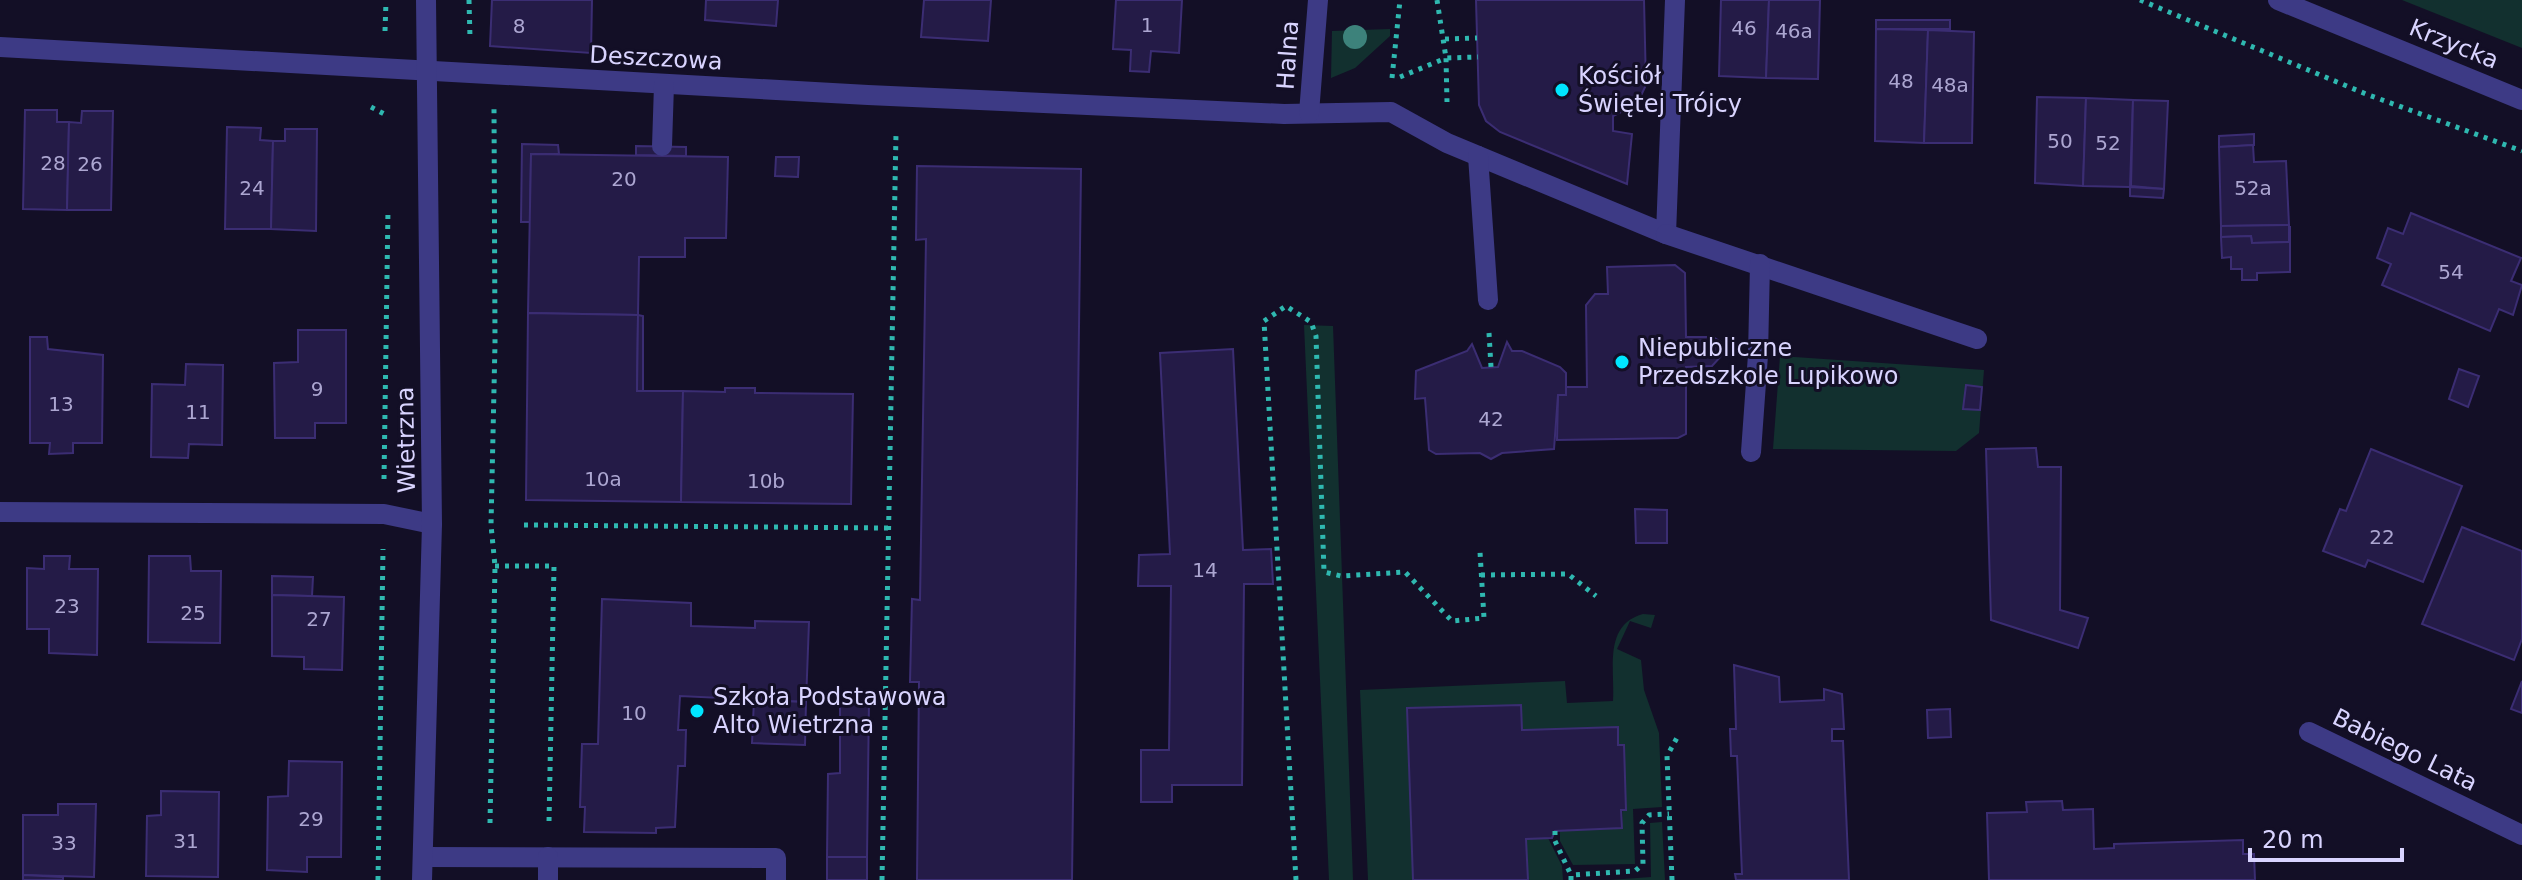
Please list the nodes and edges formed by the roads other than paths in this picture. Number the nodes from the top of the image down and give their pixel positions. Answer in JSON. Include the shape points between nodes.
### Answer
{"nodes":[{"id":1,"x":426,"y":0,"type":"edge"},
{"id":2,"x":1318,"y":0,"type":"edge"},
{"id":3,"x":1675,"y":0,"type":"edge"},
{"id":4,"x":2278,"y":0,"type":"edge"},
{"id":5,"x":0,"y":47,"type":"edge"},
{"id":6,"x":426,"y":72,"type":"junction"},
{"id":7,"x":664,"y":85,"type":"junction"},
{"id":8,"x":2522,"y":100,"type":"edge"},
{"id":9,"x":1309,"y":113,"type":"junction"},
{"id":10,"x":662,"y":146,"type":"dead end"},
{"id":11,"x":1478,"y":156,"type":"junction"},
{"id":12,"x":1666,"y":234,"type":"junction"},
{"id":13,"x":1760,"y":264,"type":"junction"},
{"id":14,"x":1488,"y":300,"type":"dead end"},
{"id":15,"x":1977,"y":339,"type":"dead end"},
{"id":16,"x":1751,"y":452,"type":"dead end"},
{"id":17,"x":0,"y":512,"type":"edge"},
{"id":18,"x":432,"y":524,"type":"junction"},
{"id":19,"x":2309,"y":732,"type":"dead end"},
{"id":20,"x":2522,"y":835,"type":"edge"},
{"id":21,"x":423,"y":857,"type":"junction"},
{"id":22,"x":548,"y":857,"type":"junction"},
{"id":23,"x":422,"y":880,"type":"edge"},
{"id":24,"x":548,"y":880,"type":"edge"},
{"id":25,"x":776,"y":880,"type":"edge"}],
"edges":[{"from":1,"to":6,"type":"street","name":"Wietrzna"},
{"from":2,"to":9,"type":"street","name":"Halna"},
{"from":3,"to":12,"type":"street"},
{"from":4,"to":8,"type":"street","name":"Krzycka"},
{"from":5,"to":6,"type":"street","name":"Deszczowa"},
{"from":6,"to":7,"type":"street","name":"Deszczowa"},
{"from":6,"to":18,"type":"street","name":"Wietrzna"},
{"from":7,"to":9,"type":"street","name":"Deszczowa"},
{"from":7,"to":10,"type":"street"},
{"from":9,"to":11,"type":"street","name":"Deszczowa","via":[[1391,112]]},
{"from":11,"to":12,"type":"street","name":"Deszczowa"},
{"from":11,"to":14,"type":"street"},
{"from":12,"to":13,"type":"street","name":"Deszczowa"},
{"from":13,"to":15,"type":"street","name":"Deszczowa"},
{"from":13,"to":16,"type":"street"},
{"from":17,"to":18,"type":"street","via":[[384,514]]},
{"from":18,"to":21,"type":"street","name":"Wietrzna"},
{"from":19,"to":20,"type":"street","name":"Babiego Lata"},
{"from":21,"to":22,"type":"street"},
{"from":21,"to":23,"type":"street","name":"Wietrzna"},
{"from":22,"to":24,"type":"street"},
{"from":22,"to":25,"type":"street","via":[[776,858]]}]}
